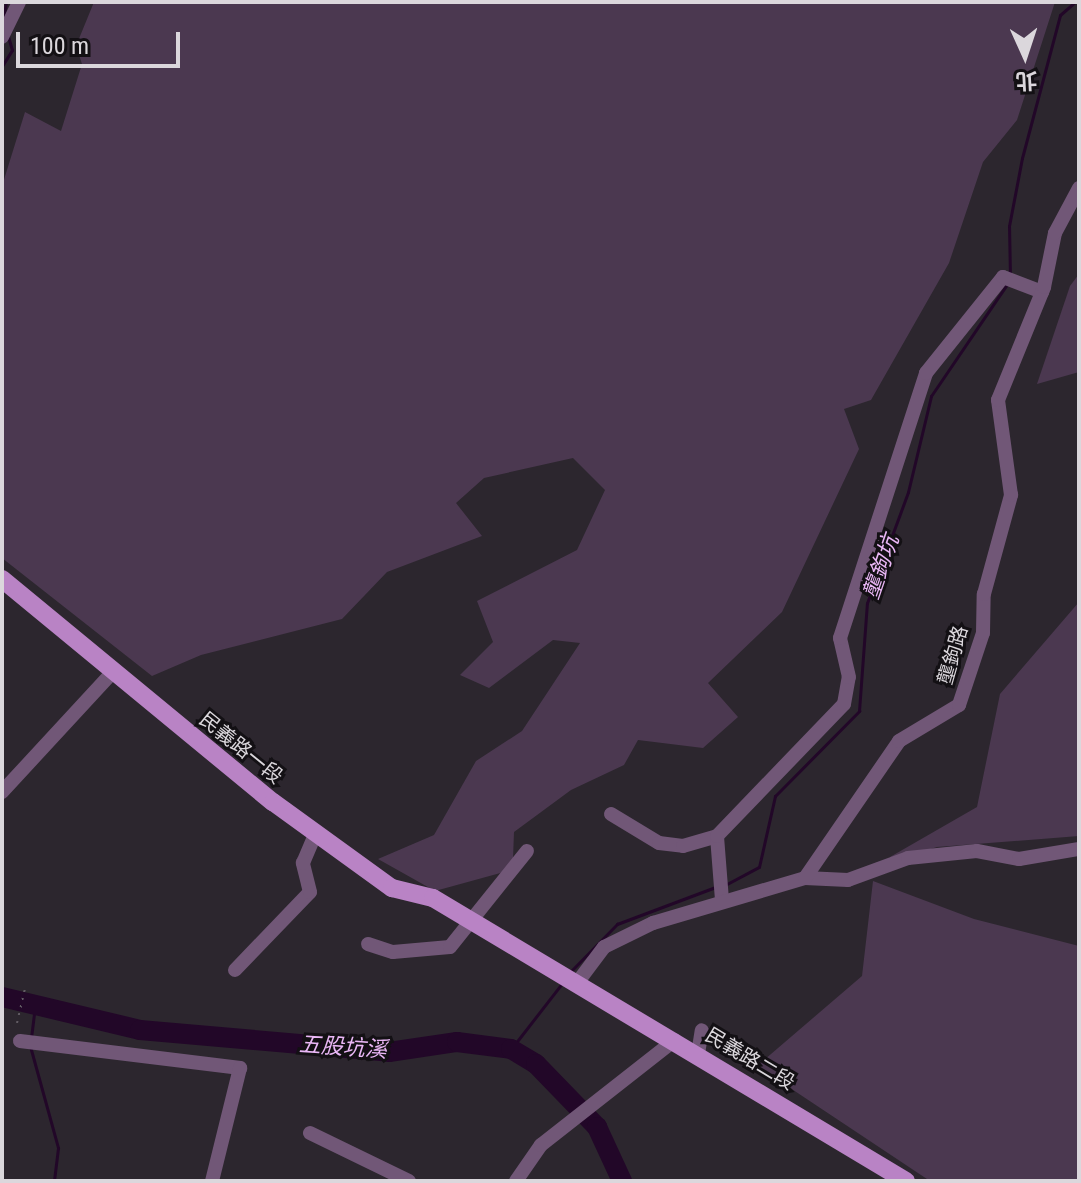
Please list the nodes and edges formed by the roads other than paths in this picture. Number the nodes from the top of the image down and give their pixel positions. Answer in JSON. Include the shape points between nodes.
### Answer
{"nodes":[{"id":1,"x":19,"y":2,"type":"edge"},
{"id":2,"x":2,"y":37,"type":"edge"},
{"id":3,"x":1079,"y":188,"type":"edge"},
{"id":4,"x":1042,"y":292,"type":"junction"},
{"id":5,"x":2,"y":579,"type":"edge"},
{"id":6,"x":112,"y":673,"type":"junction"},
{"id":7,"x":2,"y":792,"type":"edge"},
{"id":8,"x":611,"y":814,"type":"dead end"},
{"id":9,"x":316,"y":832,"type":"junction"},
{"id":10,"x":717,"y":836,"type":"junction"},
{"id":11,"x":1079,"y":849,"type":"edge"},
{"id":12,"x":527,"y":851,"type":"dead end"},
{"id":13,"x":805,"y":878,"type":"junction"},
{"id":14,"x":721,"y":891,"type":"junction"},
{"id":15,"x":472,"y":920,"type":"junction"},
{"id":16,"x":368,"y":944,"type":"dead end"},
{"id":17,"x":235,"y":970,"type":"dead end"},
{"id":18,"x":569,"y":977,"type":"junction"},
{"id":19,"x":702,"y":1030,"type":"dead end"},
{"id":20,"x":675,"y":1040,"type":"junction"},
{"id":21,"x":20,"y":1041,"type":"dead end"},
{"id":22,"x":698,"y":1054,"type":"junction"},
{"id":23,"x":310,"y":1133,"type":"dead end"},
{"id":24,"x":212,"y":1181,"type":"edge"},
{"id":25,"x":409,"y":1181,"type":"edge"},
{"id":26,"x":516,"y":1181,"type":"edge"},
{"id":27,"x":906,"y":1181,"type":"edge"}],
"edges":[{"from":1,"to":2,"type":"street"},
{"from":3,"to":4,"type":"street","name":"壟鉤路","via":[[1055,233]]},
{"from":4,"to":10,"type":"street","via":[[1003,277],[926,373],[840,638],[849,677],[844,704]]},
{"from":4,"to":13,"type":"street","name":"壟鉤路","via":[[998,400],[1011,495],[984,594],[983,633],[959,705],[899,741]]},
{"from":5,"to":6,"type":"main road","name":"民義路一段"},
{"from":6,"to":7,"type":"street"},
{"from":6,"to":9,"type":"main road","name":"民義路一段"},
{"from":8,"to":10,"type":"street","via":[[659,843],[683,846]]},
{"from":9,"to":15,"type":"main road","name":"民義路一段","via":[[392,888],[433,898]]},
{"from":9,"to":17,"type":"street","via":[[303,863],[310,892]]},
{"from":10,"to":14,"type":"street"},
{"from":11,"to":13,"type":"street","via":[[1019,859],[977,851],[908,858],[848,880]]},
{"from":12,"to":15,"type":"street"},
{"from":13,"to":14,"type":"street"},
{"from":14,"to":18,"type":"street","via":[[604,947]]},
{"from":15,"to":16,"type":"street","via":[[450,947],[393,952]]},
{"from":15,"to":18,"type":"main road","name":"民義路二段"},
{"from":18,"to":20,"type":"main road","name":"民義路二段"},
{"from":19,"to":22,"type":"street"},
{"from":20,"to":22,"type":"main road","name":"民義路二段"},
{"from":20,"to":26,"type":"street","via":[[527,1160]]},
{"from":21,"to":24,"type":"street","via":[[240,1068]]},
{"from":22,"to":27,"type":"main road","name":"民義路二段"},
{"from":23,"to":25,"type":"street"}]}
